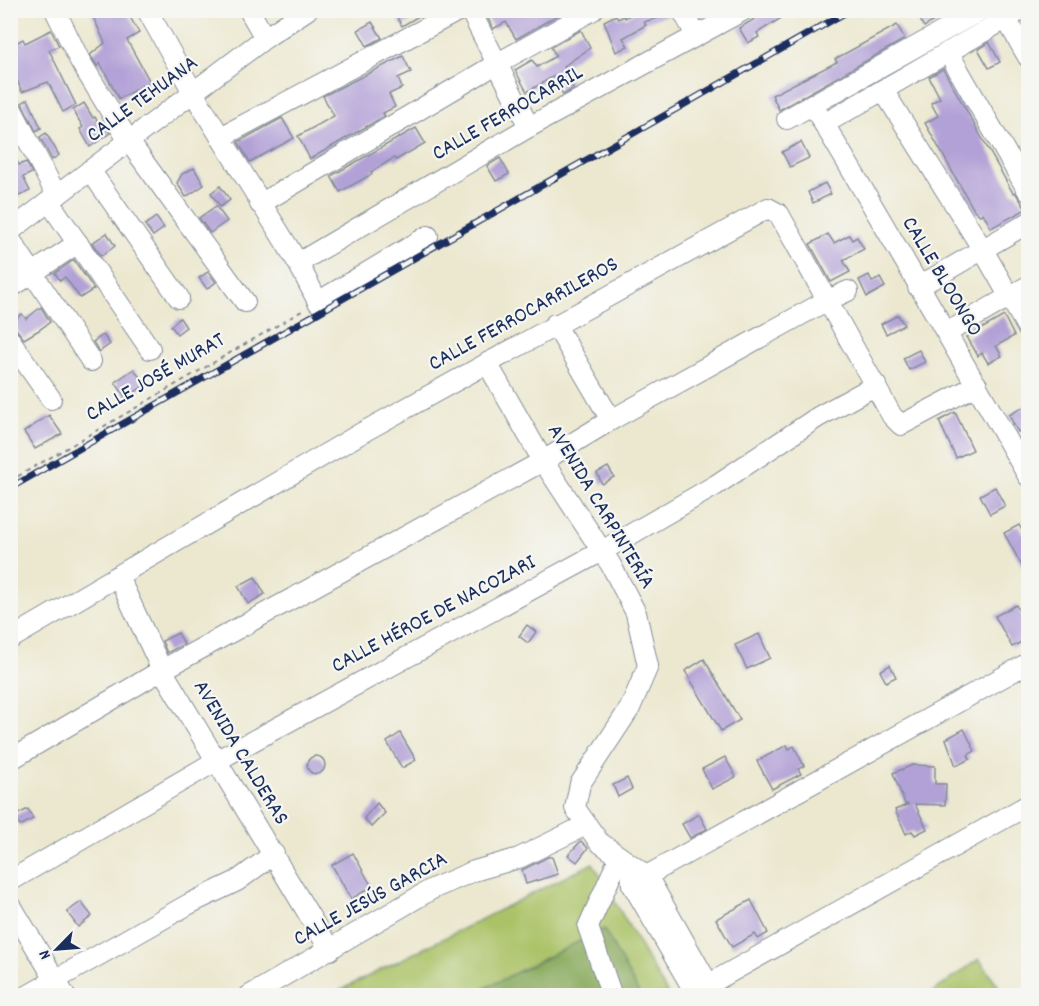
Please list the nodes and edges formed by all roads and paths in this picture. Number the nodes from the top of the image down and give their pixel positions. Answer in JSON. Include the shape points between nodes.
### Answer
{"nodes":[{"id":1,"x":55,"y":10,"type":"edge"},
{"id":2,"x":147,"y":10,"type":"edge"},
{"id":3,"x":249,"y":10,"type":"edge"},
{"id":4,"x":307,"y":10,"type":"edge"},
{"id":5,"x":460,"y":10,"type":"edge"},
{"id":6,"x":470,"y":10,"type":"edge"},
{"id":7,"x":593,"y":10,"type":"edge"},
{"id":8,"x":682,"y":10,"type":"edge"},
{"id":9,"x":744,"y":10,"type":"edge"},
{"id":10,"x":981,"y":10,"type":"edge"},
{"id":11,"x":1010,"y":13,"type":"edge"},
{"id":12,"x":696,"y":35,"type":"junction"},
{"id":13,"x":265,"y":38,"type":"junction"},
{"id":14,"x":948,"y":52,"type":"junction"},
{"id":15,"x":1029,"y":57,"type":"edge"},
{"id":16,"x":498,"y":63,"type":"junction"},
{"id":17,"x":883,"y":90,"type":"junction"},
{"id":18,"x":194,"y":94,"type":"junction"},
{"id":19,"x":812,"y":104,"type":"junction"},
{"id":20,"x":10,"y":106,"type":"edge"},
{"id":21,"x":787,"y":119,"type":"dead end"},
{"id":22,"x":824,"y":124,"type":"junction"},
{"id":23,"x":530,"y":127,"type":"junction"},
{"id":24,"x":221,"y":137,"type":"junction"},
{"id":25,"x":128,"y":141,"type":"junction"},
{"id":26,"x":90,"y":170,"type":"junction"},
{"id":27,"x":1029,"y":191,"type":"edge"},
{"id":28,"x":53,"y":200,"type":"junction"},
{"id":29,"x":260,"y":204,"type":"junction"},
{"id":30,"x":1029,"y":223,"type":"edge"},
{"id":31,"x":10,"y":231,"type":"edge"},
{"id":32,"x":428,"y":237,"type":"dead end"},
{"id":33,"x":10,"y":239,"type":"edge"},
{"id":34,"x":78,"y":243,"type":"junction"},
{"id":35,"x":983,"y":250,"type":"junction"},
{"id":36,"x":298,"y":263,"type":"junction"},
{"id":37,"x":34,"y":272,"type":"junction"},
{"id":38,"x":1029,"y":286,"type":"edge"},
{"id":39,"x":918,"y":287,"type":"junction"},
{"id":40,"x":10,"y":288,"type":"edge"},
{"id":41,"x":848,"y":291,"type":"dead end"},
{"id":42,"x":1010,"y":296,"type":"junction"},
{"id":43,"x":178,"y":298,"type":"dead end"},
{"id":44,"x":826,"y":300,"type":"junction"},
{"id":45,"x":245,"y":302,"type":"dead end"},
{"id":46,"x":318,"y":302,"type":"junction"},
{"id":47,"x":555,"y":324,"type":"junction"},
{"id":48,"x":1029,"y":329,"type":"edge"},
{"id":49,"x":948,"y":332,"type":"junction"},
{"id":50,"x":10,"y":340,"type":"edge"},
{"id":51,"x":150,"y":349,"type":"dead end"},
{"id":52,"x":91,"y":360,"type":"dead end"},
{"id":53,"x":487,"y":363,"type":"junction"},
{"id":54,"x":876,"y":385,"type":"junction"},
{"id":55,"x":976,"y":385,"type":"junction"},
{"id":56,"x":51,"y":399,"type":"dead end"},
{"id":57,"x":611,"y":420,"type":"junction"},
{"id":58,"x":543,"y":461,"type":"junction"},
{"id":59,"x":1029,"y":476,"type":"edge"},
{"id":60,"x":10,"y":481,"type":"edge"},
{"id":61,"x":602,"y":551,"type":"junction"},
{"id":62,"x":118,"y":576,"type":"junction"},
{"id":63,"x":10,"y":639,"type":"edge"},
{"id":64,"x":1029,"y":663,"type":"edge"},
{"id":65,"x":162,"y":670,"type":"junction"},
{"id":66,"x":10,"y":760,"type":"edge"},
{"id":67,"x":216,"y":760,"type":"junction"},
{"id":68,"x":1029,"y":805,"type":"edge"},
{"id":69,"x":586,"y":825,"type":"junction"},
{"id":70,"x":274,"y":854,"type":"junction"},
{"id":71,"x":632,"y":871,"type":"junction"},
{"id":72,"x":10,"y":881,"type":"edge"},
{"id":73,"x":10,"y":904,"type":"edge"},
{"id":74,"x":330,"y":950,"type":"junction"},
{"id":75,"x":61,"y":987,"type":"edge"},
{"id":76,"x":704,"y":992,"type":"edge"},
{"id":77,"x":27,"y":996,"type":"edge"},
{"id":78,"x":249,"y":996,"type":"edge"},
{"id":79,"x":612,"y":996,"type":"edge"}],
"edges":[{"from":1,"to":25,"type":"street"},
{"from":2,"to":18,"type":"street"},
{"from":3,"to":13,"type":"street"},
{"from":4,"to":13,"type":"street","name":"CALLE TEHUANA"},
{"from":5,"to":24,"type":"street"},
{"from":6,"to":16,"type":"street"},
{"from":7,"to":16,"type":"street"},
{"from":8,"to":12,"type":"street"},
{"from":9,"to":12,"type":"street","name":"CALLE FERROCARRIL"},
{"from":10,"to":19,"type":"street"},
{"from":11,"to":14,"type":"street"},
{"from":11,"to":15,"type":"street"},
{"from":12,"to":23,"type":"street","name":"CALLE FERROCARRIL"},
{"from":13,"to":18,"type":"street","name":"CALLE TEHUANA"},
{"from":14,"to":17,"type":"street"},
{"from":14,"to":27,"type":"street"},
{"from":16,"to":23,"type":"street"},
{"from":16,"to":29,"type":"street"},
{"from":17,"to":22,"type":"street"},
{"from":17,"to":35,"type":"street"},
{"from":18,"to":24,"type":"street"},
{"from":18,"to":25,"type":"street","name":"CALLE TEHUANA"},
{"from":19,"to":21,"type":"street"},
{"from":19,"to":22,"type":"street","name":"CALLE BLOONGO"},
{"from":20,"to":28,"type":"street"},
{"from":22,"to":39,"type":"street","name":"CALLE BLOONGO"},
{"from":23,"to":36,"type":"street","name":"CALLE FERROCARRIL"},
{"from":24,"to":29,"type":"street"},
{"from":25,"to":26,"type":"street","name":"CALLE TEHUANA"},
{"from":25,"to":45,"type":"street"},
{"from":26,"to":28,"type":"street","name":"CALLE TEHUANA"},
{"from":26,"to":43,"type":"street"},
{"from":28,"to":31,"type":"street","name":"CALLE TEHUANA"},
{"from":28,"to":34,"type":"street"},
{"from":29,"to":36,"type":"street"},
{"from":30,"to":35,"type":"street"},
{"from":32,"to":46,"type":"street"},
{"from":33,"to":37,"type":"street"},
{"from":34,"to":37,"type":"street"},
{"from":34,"to":51,"type":"street"},
{"from":35,"to":39,"type":"street"},
{"from":35,"to":42,"type":"street"},
{"from":36,"to":46,"type":"street"},
{"from":37,"to":40,"type":"street"},
{"from":37,"to":52,"type":"street"},
{"from":38,"to":42,"type":"street"},
{"from":39,"to":49,"type":"street","name":"CALLE BLOONGO"},
{"from":41,"to":44,"type":"street"},
{"from":42,"to":48,"type":"street"},
{"from":42,"to":49,"type":"street"},
{"from":44,"to":47,"type":"street","name":"CALLE FERROCARRILEROS","via":[[779,214],[768,208]]},
{"from":44,"to":54,"type":"street","name":"CALLE FERROCARRILEROS"},
{"from":44,"to":57,"type":"street"},
{"from":46,"to":60,"type":"path","name":"CALLE JOSÉ MURAT"},
{"from":47,"to":53,"type":"street","name":"CALLE FERROCARRILEROS"},
{"from":47,"to":57,"type":"street"},
{"from":49,"to":55,"type":"street","name":"CALLE BLOONGO"},
{"from":50,"to":56,"type":"street"},
{"from":53,"to":58,"type":"street","name":"AVENIDA CARPINTERÍA"},
{"from":53,"to":62,"type":"street","name":"CALLE FERROCARRILEROS","via":[[364,430]]},
{"from":54,"to":55,"type":"street","name":"CALLE FERROCARRILEROS","via":[[901,425]]},
{"from":54,"to":61,"type":"street","name":"CALLE HÉROE DE NACOZARI"},
{"from":55,"to":59,"type":"street","name":"CALLE BLOONGO"},
{"from":57,"to":58,"type":"street"},
{"from":58,"to":61,"type":"street","name":"AVENIDA CARPINTERÍA"},
{"from":58,"to":65,"type":"street"},
{"from":61,"to":67,"type":"street","name":"CALLE HÉROE DE NACOZARI"},
{"from":61,"to":69,"type":"street","name":"AVENIDA CARPINTERÍA","via":[[636,613],[648,666],[630,708],[579,784],[575,808]]},
{"from":62,"to":63,"type":"street","name":"CALLE FERROCARRILEROS"},
{"from":62,"to":65,"type":"street","name":"AVENIDA CALDERAS"},
{"from":64,"to":71,"type":"street"},
{"from":65,"to":66,"type":"street"},
{"from":65,"to":67,"type":"street","name":"AVENIDA CALDERAS"},
{"from":67,"to":70,"type":"street","name":"AVENIDA CALDERAS"},
{"from":67,"to":72,"type":"street","name":"CALLE HÉROE DE NACOZARI"},
{"from":68,"to":76,"type":"street"},
{"from":69,"to":71,"type":"street"},
{"from":69,"to":74,"type":"street","name":"CALLE JESÚS GARCIA","via":[[519,858],[432,889]]},
{"from":70,"to":74,"type":"street","name":"AVENIDA CALDERAS"},
{"from":70,"to":75,"type":"street","via":[[237,881],[189,904]]},
{"from":71,"to":76,"type":"street"},
{"from":71,"to":79,"type":"street","via":[[588,927]]},
{"from":73,"to":75,"type":"street"},
{"from":74,"to":78,"type":"street","name":"CALLE JESÚS GARCIA"},
{"from":75,"to":77,"type":"street"}]}
